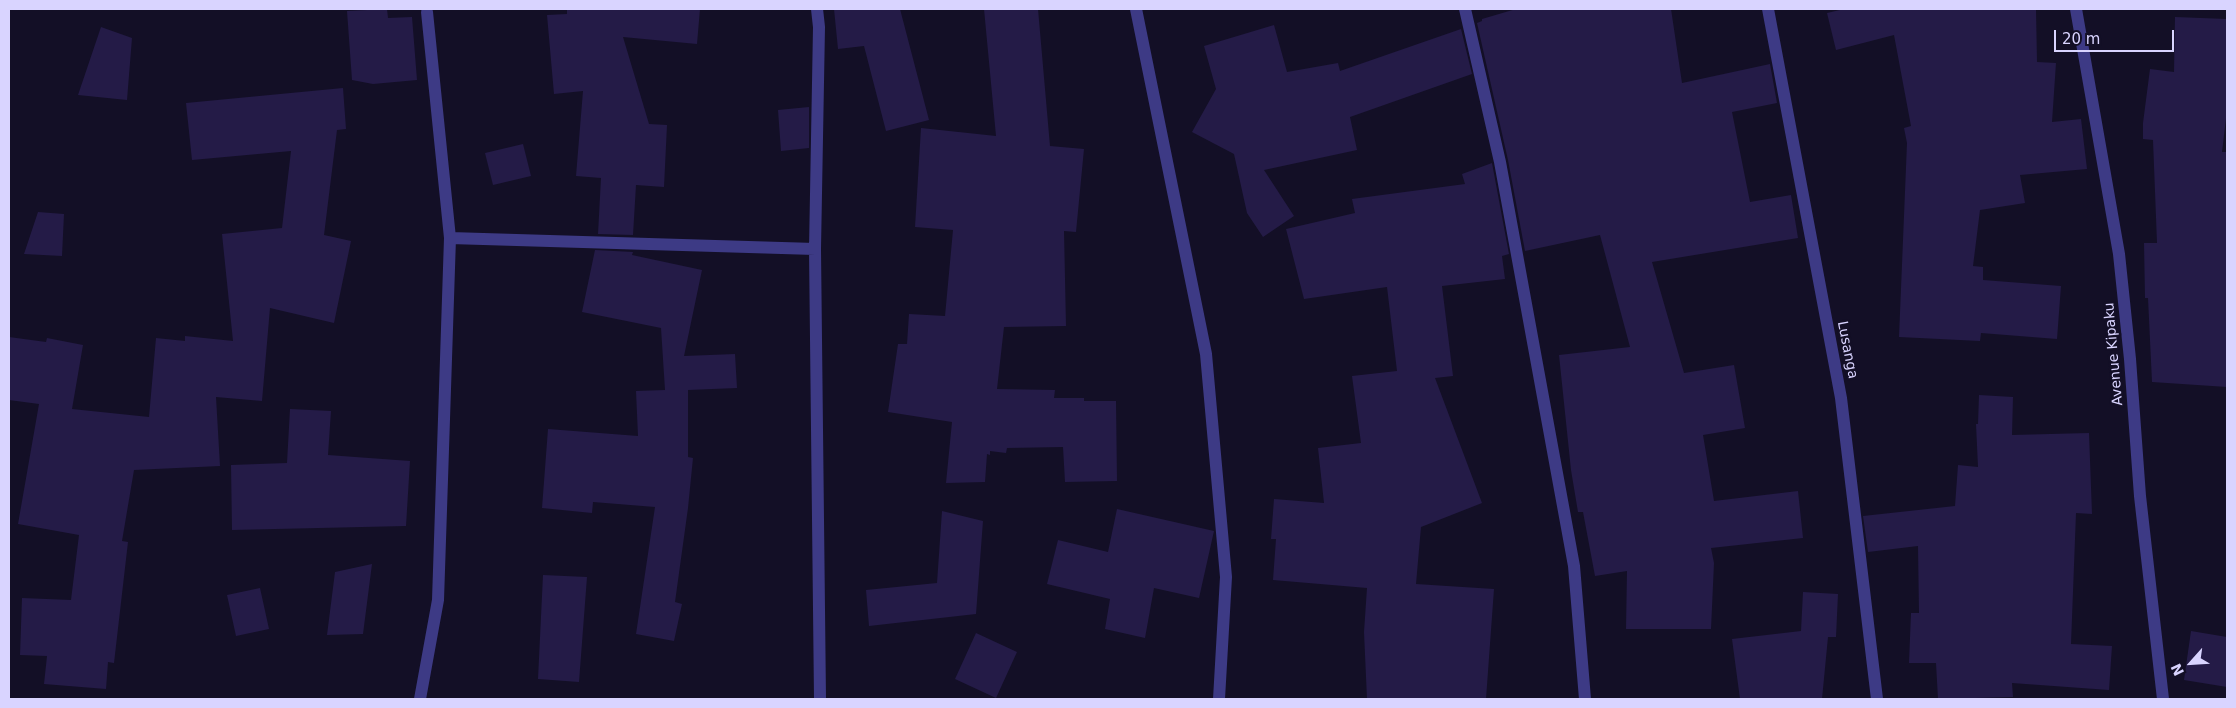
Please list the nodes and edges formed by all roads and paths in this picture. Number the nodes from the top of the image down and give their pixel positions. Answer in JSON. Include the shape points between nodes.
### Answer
{"nodes":[{"id":1,"x":817,"y":9,"type":"edge"},
{"id":2,"x":1136,"y":9,"type":"edge"},
{"id":3,"x":1465,"y":9,"type":"edge"},
{"id":4,"x":1768,"y":9,"type":"edge"},
{"id":5,"x":2076,"y":9,"type":"edge"},
{"id":6,"x":427,"y":12,"type":"dead end"},
{"id":7,"x":450,"y":238,"type":"junction"},
{"id":8,"x":815,"y":249,"type":"junction"},
{"id":9,"x":420,"y":699,"type":"edge"},
{"id":10,"x":820,"y":699,"type":"edge"},
{"id":11,"x":1219,"y":699,"type":"edge"},
{"id":12,"x":1586,"y":699,"type":"edge"},
{"id":13,"x":1877,"y":699,"type":"edge"},
{"id":14,"x":2163,"y":699,"type":"edge"}],
"edges":[{"from":1,"to":8,"type":"street"},
{"from":2,"to":11,"type":"street","via":[[1206,354],[1226,577]]},
{"from":3,"to":12,"type":"street","via":[[1500,162],[1574,566]]},
{"from":4,"to":13,"type":"street","name":"Lusanga","via":[[1841,398]]},
{"from":5,"to":14,"type":"street","name":"Avenue Kipaku","via":[[2119,254],[2140,496]]},
{"from":6,"to":7,"type":"street"},
{"from":7,"to":8,"type":"street"},
{"from":7,"to":9,"type":"street","via":[[438,600]]},
{"from":8,"to":10,"type":"street"}]}
